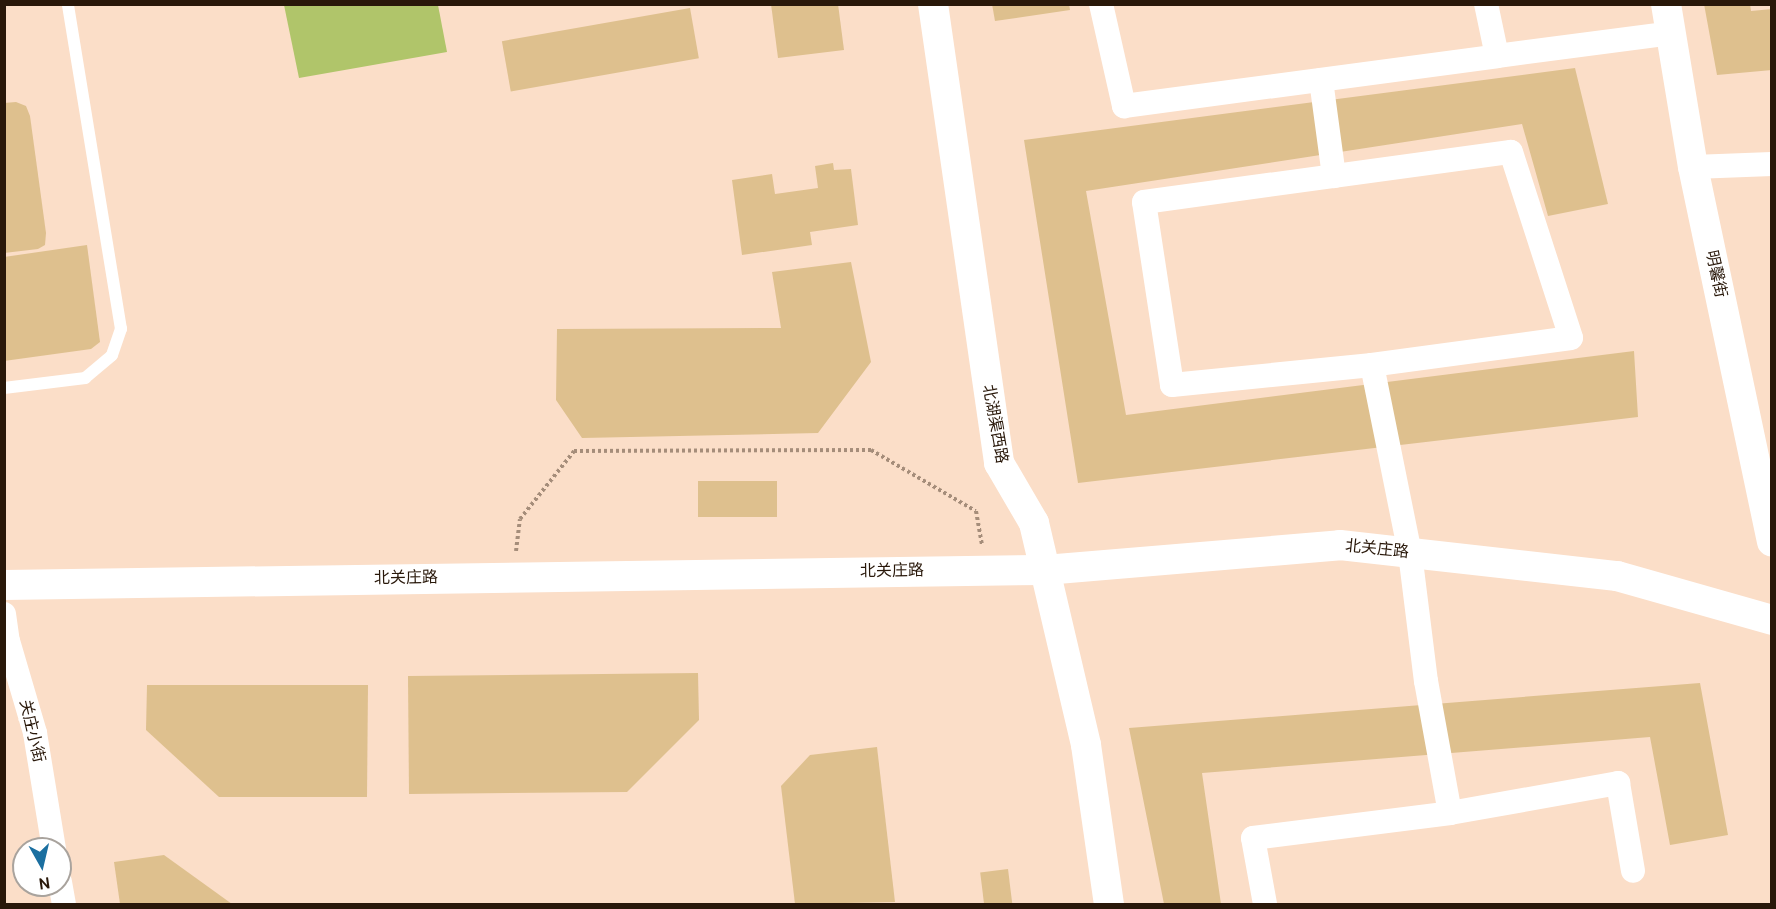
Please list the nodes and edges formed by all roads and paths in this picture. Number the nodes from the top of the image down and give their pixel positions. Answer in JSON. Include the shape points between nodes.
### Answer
{"nodes":[{"id":1,"x":68,"y":4,"type":"edge"},
{"id":2,"x":933,"y":4,"type":"edge"},
{"id":3,"x":1101,"y":4,"type":"edge"},
{"id":4,"x":1486,"y":4,"type":"edge"},
{"id":5,"x":1669,"y":19,"type":"edge"},
{"id":6,"x":1497,"y":56,"type":"junction"},
{"id":7,"x":1321,"y":80,"type":"junction"},
{"id":8,"x":1772,"y":164,"type":"edge"},
{"id":9,"x":1694,"y":167,"type":"junction"},
{"id":10,"x":1334,"y":176,"type":"junction"},
{"id":11,"x":1372,"y":365,"type":"junction"},
{"id":12,"x":4,"y":388,"type":"edge"},
{"id":13,"x":1772,"y":542,"type":"edge"},
{"id":14,"x":1410,"y":553,"type":"junction"},
{"id":15,"x":986,"y":569,"type":"junction"},
{"id":16,"x":1045,"y":570,"type":"junction"},
{"id":17,"x":513,"y":577,"type":"junction"},
{"id":18,"x":4,"y":585,"type":"edge"},
{"id":19,"x":4,"y":614,"type":"edge"},
{"id":20,"x":1772,"y":620,"type":"edge"},
{"id":21,"x":1449,"y":813,"type":"junction"},
{"id":22,"x":52,"y":837,"type":"edge"},
{"id":23,"x":1633,"y":871,"type":"dead end"},
{"id":24,"x":1109,"y":904,"type":"edge"},
{"id":25,"x":1265,"y":904,"type":"edge"}],
"edges":[{"from":1,"to":12,"type":"lane","via":[[121,329],[112,356],[85,378]]},
{"from":2,"to":16,"type":"street","name":"北湖渠西路","via":[[999,463],[1034,523]]},
{"from":3,"to":7,"type":"street","via":[[1124,105]]},
{"from":4,"to":6,"type":"street"},
{"from":5,"to":6,"type":"street"},
{"from":5,"to":9,"type":"street","name":"明馨街"},
{"from":6,"to":7,"type":"street"},
{"from":7,"to":10,"type":"street"},
{"from":8,"to":9,"type":"street"},
{"from":9,"to":13,"type":"street","name":"明馨街"},
{"from":10,"to":11,"type":"street","via":[[1511,152],[1571,338]]},
{"from":10,"to":11,"type":"street","via":[[1144,202],[1172,384]]},
{"from":11,"to":14,"type":"street"},
{"from":14,"to":16,"type":"street","name":"北关庄路","via":[[1340,545]]},
{"from":14,"to":20,"type":"street","name":"北关庄路","via":[[1617,576]]},
{"from":14,"to":21,"type":"street","via":[[1426,681]]},
{"from":15,"to":16,"type":"street","name":"北关庄路"},
{"from":15,"to":17,"type":"street","name":"北关庄路"},
{"from":15,"to":17,"type":"path","via":[[976,511],[871,450],[574,451],[520,519]]},
{"from":16,"to":24,"type":"street","name":"北湖渠西路","via":[[1086,745]]},
{"from":17,"to":18,"type":"street","name":"北关庄路"},
{"from":19,"to":22,"type":"street","name":"关庄小街","via":[[35,733]]},
{"from":21,"to":23,"type":"street","via":[[1618,783]]},
{"from":21,"to":25,"type":"street","via":[[1253,838]]}]}
